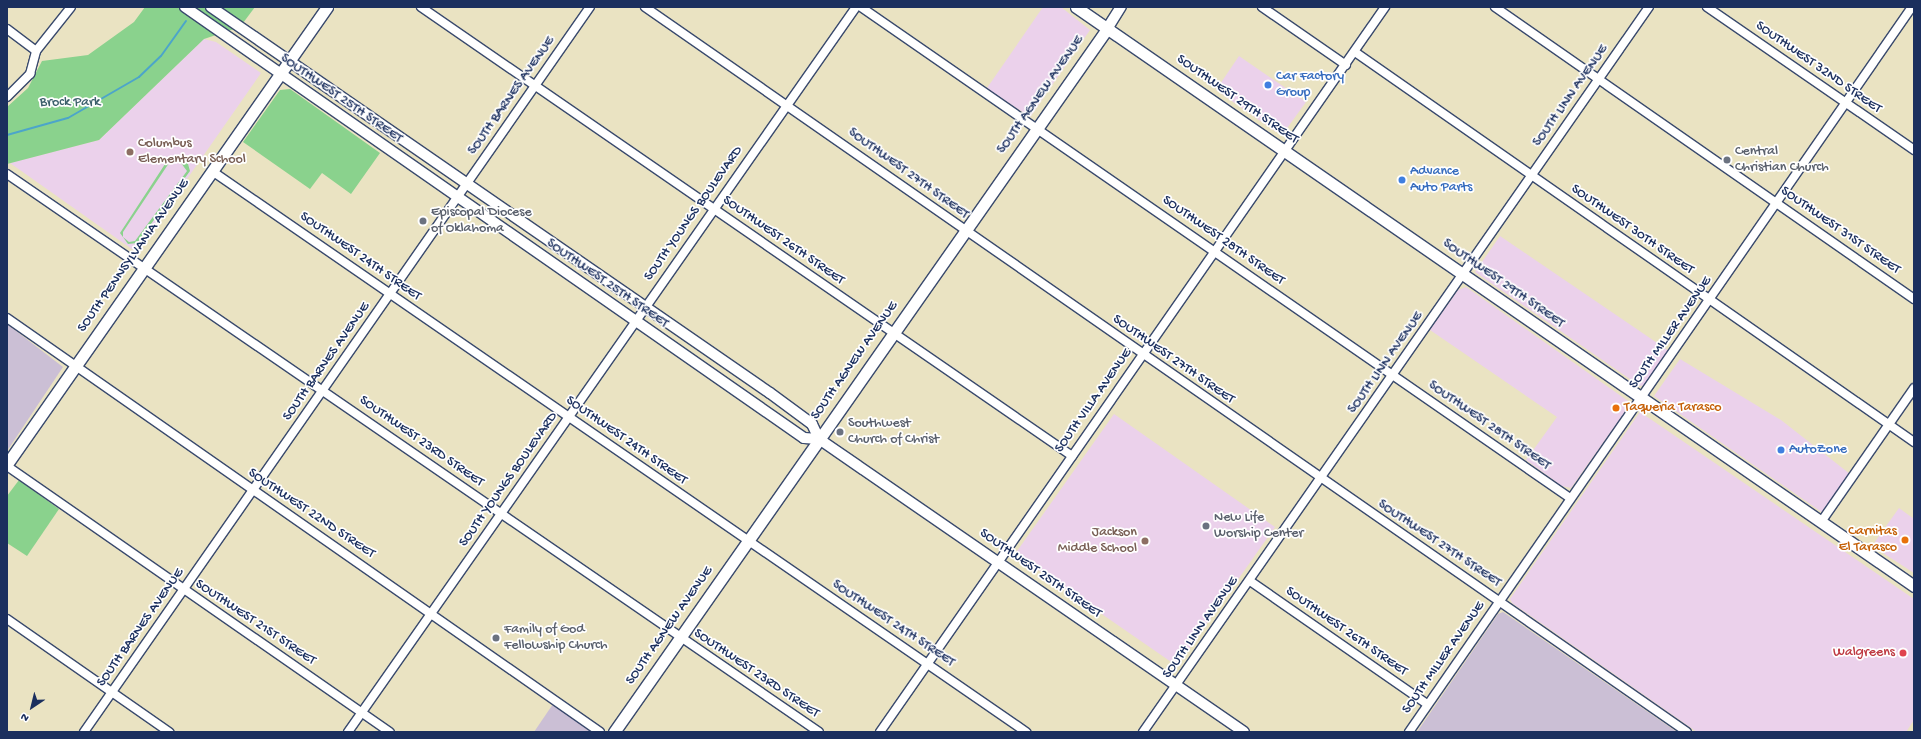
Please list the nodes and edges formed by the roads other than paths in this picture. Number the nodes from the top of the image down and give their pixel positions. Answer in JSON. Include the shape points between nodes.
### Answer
{"nodes":[{"id":1,"x":71,"y":7,"type":"edge"},
{"id":2,"x":184,"y":7,"type":"edge"},
{"id":3,"x":211,"y":7,"type":"edge"},
{"id":4,"x":327,"y":7,"type":"edge"},
{"id":5,"x":421,"y":7,"type":"edge"},
{"id":6,"x":590,"y":7,"type":"edge"},
{"id":7,"x":645,"y":7,"type":"edge"},
{"id":8,"x":856,"y":7,"type":"edge"},
{"id":9,"x":861,"y":7,"type":"edge"},
{"id":10,"x":1076,"y":7,"type":"edge"},
{"id":11,"x":1122,"y":7,"type":"edge"},
{"id":12,"x":1262,"y":7,"type":"edge"},
{"id":13,"x":1385,"y":7,"type":"edge"},
{"id":14,"x":1495,"y":7,"type":"edge"},
{"id":15,"x":1649,"y":7,"type":"edge"},
{"id":16,"x":1707,"y":7,"type":"edge"},
{"id":17,"x":1912,"y":7,"type":"edge"},
{"id":18,"x":7,"y":28,"type":"edge"},
{"id":19,"x":1107,"y":28,"type":"junction"},
{"id":20,"x":36,"y":51,"type":"junction"},
{"id":21,"x":1355,"y":52,"type":"junction"},
{"id":22,"x":289,"y":61,"type":"junction"},
{"id":23,"x":1346,"y":65,"type":"junction"},
{"id":24,"x":280,"y":73,"type":"junction"},
{"id":25,"x":1599,"y":79,"type":"junction"},
{"id":26,"x":535,"y":84,"type":"junction"},
{"id":27,"x":7,"y":98,"type":"edge"},
{"id":28,"x":1845,"y":102,"type":"junction"},
{"id":29,"x":788,"y":103,"type":"junction"},
{"id":30,"x":1036,"y":128,"type":"junction"},
{"id":31,"x":1914,"y":150,"type":"edge"},
{"id":32,"x":1284,"y":151,"type":"junction"},
{"id":33,"x":212,"y":171,"type":"junction"},
{"id":34,"x":7,"y":174,"type":"edge"},
{"id":35,"x":1531,"y":176,"type":"junction"},
{"id":36,"x":467,"y":184,"type":"junction"},
{"id":37,"x":458,"y":198,"type":"junction"},
{"id":38,"x":1775,"y":202,"type":"junction"},
{"id":39,"x":714,"y":209,"type":"junction"},
{"id":40,"x":964,"y":231,"type":"junction"},
{"id":41,"x":1214,"y":250,"type":"junction"},
{"id":42,"x":144,"y":268,"type":"junction"},
{"id":43,"x":1463,"y":275,"type":"junction"},
{"id":44,"x":391,"y":294,"type":"junction"},
{"id":45,"x":1914,"y":299,"type":"edge"},
{"id":46,"x":1710,"y":300,"type":"junction"},
{"id":47,"x":645,"y":307,"type":"junction"},
{"id":48,"x":7,"y":318,"type":"edge"},
{"id":49,"x":635,"y":321,"type":"junction"},
{"id":50,"x":892,"y":334,"type":"junction"},
{"id":51,"x":1143,"y":354,"type":"junction"},
{"id":52,"x":75,"y":366,"type":"junction"},
{"id":53,"x":1394,"y":376,"type":"junction"},
{"id":54,"x":1914,"y":388,"type":"edge"},
{"id":55,"x":323,"y":390,"type":"junction"},
{"id":56,"x":1642,"y":398,"type":"junction"},
{"id":57,"x":569,"y":417,"type":"junction"},
{"id":58,"x":1888,"y":424,"type":"junction"},
{"id":59,"x":819,"y":439,"type":"junction"},
{"id":60,"x":1914,"y":442,"type":"edge"},
{"id":61,"x":1072,"y":456,"type":"junction"},
{"id":62,"x":7,"y":465,"type":"edge"},
{"id":63,"x":1320,"y":479,"type":"junction"},
{"id":64,"x":253,"y":489,"type":"junction"},
{"id":65,"x":1570,"y":498,"type":"junction"},
{"id":66,"x":501,"y":513,"type":"junction"},
{"id":67,"x":1821,"y":522,"type":"junction"},
{"id":68,"x":747,"y":541,"type":"junction"},
{"id":69,"x":997,"y":562,"type":"junction"},
{"id":70,"x":1250,"y":581,"type":"junction"},
{"id":71,"x":1914,"y":586,"type":"edge"},
{"id":72,"x":184,"y":590,"type":"junction"},
{"id":73,"x":1499,"y":600,"type":"junction"},
{"id":74,"x":432,"y":613,"type":"junction"},
{"id":75,"x":7,"y":620,"type":"edge"},
{"id":76,"x":680,"y":639,"type":"junction"},
{"id":77,"x":928,"y":663,"type":"junction"},
{"id":78,"x":1177,"y":685,"type":"junction"},
{"id":79,"x":112,"y":693,"type":"junction"},
{"id":80,"x":1428,"y":704,"type":"junction"},
{"id":81,"x":362,"y":712,"type":"junction"},
{"id":82,"x":84,"y":732,"type":"edge"},
{"id":83,"x":169,"y":732,"type":"edge"},
{"id":84,"x":348,"y":732,"type":"edge"},
{"id":85,"x":390,"y":732,"type":"edge"},
{"id":86,"x":600,"y":732,"type":"edge"},
{"id":87,"x":614,"y":732,"type":"edge"},
{"id":88,"x":819,"y":732,"type":"edge"},
{"id":89,"x":880,"y":732,"type":"edge"},
{"id":90,"x":1026,"y":732,"type":"edge"},
{"id":91,"x":1143,"y":732,"type":"edge"},
{"id":92,"x":1244,"y":732,"type":"edge"},
{"id":93,"x":1409,"y":732,"type":"edge"},
{"id":94,"x":1687,"y":732,"type":"edge"}],
"edges":[{"from":1,"to":20,"type":"street"},
{"from":2,"to":24,"type":"street","name":"SOUTHWEST 25TH STREET"},
{"from":3,"to":22,"type":"street","name":"SOUTHWEST 25TH STREET"},
{"from":4,"to":22,"type":"main road","name":"SOUTH PENNSYLVANIA AVENUE"},
{"from":5,"to":26,"type":"street","name":"SOUTHWEST 26TH STREET"},
{"from":6,"to":26,"type":"street","name":"SOUTH BARNES AVENUE"},
{"from":7,"to":29,"type":"street","name":"SOUTHWEST 27TH STREET"},
{"from":8,"to":29,"type":"street","name":"SOUTH YOUNGS BOULEVARD"},
{"from":9,"to":30,"type":"street","name":"SOUTHWEST 28TH STREET"},
{"from":10,"to":19,"type":"main road","name":"SOUTHWEST 29TH STREET"},
{"from":11,"to":19,"type":"street","name":"SOUTH AGNEW AVENUE"},
{"from":12,"to":23,"type":"street"},
{"from":13,"to":21,"type":"street","name":"SOUTH VILLA AVENUE"},
{"from":14,"to":25,"type":"street","name":"SOUTHWEST 31ST STREET"},
{"from":15,"to":25,"type":"street","name":"SOUTH LINN AVENUE"},
{"from":16,"to":28,"type":"street","name":"SOUTHWEST 32ND STREET"},
{"from":17,"to":28,"type":"street","name":"SOUTH MILLER AVENUE"},
{"from":18,"to":20,"type":"street"},
{"from":19,"to":30,"type":"main road","name":"SOUTH AGNEW AVENUE"},
{"from":19,"to":32,"type":"main road","name":"SOUTHWEST 29TH STREET"},
{"from":20,"to":27,"type":"street","via":[[30,74]]},
{"from":21,"to":23,"type":"street","name":"SOUTH VILLA AVENUE"},
{"from":21,"to":35,"type":"street","name":"SOUTHWEST 30TH STREET"},
{"from":22,"to":24,"type":"main road","name":"SOUTH PENNSYLVANIA AVENUE"},
{"from":22,"to":36,"type":"street","name":"SOUTHWEST 25TH STREET"},
{"from":23,"to":32,"type":"street","name":"SOUTH VILLA AVENUE"},
{"from":24,"to":33,"type":"main road","name":"SOUTH PENNSYLVANIA AVENUE"},
{"from":24,"to":37,"type":"street","name":"SOUTHWEST 25TH STREET"},
{"from":25,"to":35,"type":"street","name":"SOUTH LINN AVENUE"},
{"from":25,"to":38,"type":"street","name":"SOUTHWEST 31ST STREET"},
{"from":26,"to":36,"type":"street","name":"SOUTH BARNES AVENUE"},
{"from":26,"to":39,"type":"street","name":"SOUTHWEST 26TH STREET"},
{"from":28,"to":31,"type":"street","name":"SOUTHWEST 32ND STREET"},
{"from":28,"to":38,"type":"street","name":"SOUTH MILLER AVENUE"},
{"from":29,"to":39,"type":"street","name":"SOUTH YOUNGS BOULEVARD"},
{"from":29,"to":40,"type":"street","name":"SOUTHWEST 27TH STREET"},
{"from":30,"to":40,"type":"main road","name":"SOUTH AGNEW AVENUE"},
{"from":30,"to":41,"type":"street","name":"SOUTHWEST 28TH STREET"},
{"from":32,"to":41,"type":"street","name":"SOUTH VILLA AVENUE"},
{"from":32,"to":43,"type":"main road","name":"SOUTHWEST 29TH STREET"},
{"from":33,"to":42,"type":"main road","name":"SOUTH PENNSYLVANIA AVENUE"},
{"from":33,"to":44,"type":"street","name":"SOUTHWEST 24TH STREET"},
{"from":34,"to":42,"type":"street","name":"SOUTHWEST 23RD STREET"},
{"from":35,"to":43,"type":"street","name":"SOUTH LINN AVENUE"},
{"from":35,"to":46,"type":"street","name":"SOUTHWEST 30TH STREET"},
{"from":36,"to":37,"type":"street","name":"SOUTH BARNES AVENUE"},
{"from":36,"to":47,"type":"street","name":"SOUTHWEST 25TH STREET"},
{"from":37,"to":44,"type":"street","name":"SOUTH BARNES AVENUE"},
{"from":37,"to":49,"type":"street","name":"SOUTHWEST 25TH STREET"},
{"from":38,"to":45,"type":"street","name":"SOUTHWEST 31ST STREET"},
{"from":38,"to":46,"type":"street","name":"SOUTH MILLER AVENUE"},
{"from":39,"to":47,"type":"street","name":"SOUTH YOUNGS BOULEVARD"},
{"from":39,"to":50,"type":"street","name":"SOUTHWEST 26TH STREET"},
{"from":40,"to":50,"type":"main road","name":"SOUTH AGNEW AVENUE"},
{"from":40,"to":51,"type":"street","name":"SOUTHWEST 27TH STREET"},
{"from":41,"to":51,"type":"street","name":"SOUTH VILLA AVENUE"},
{"from":41,"to":53,"type":"street","name":"SOUTHWEST 28TH STREET"},
{"from":42,"to":52,"type":"main road","name":"SOUTH PENNSYLVANIA AVENUE"},
{"from":42,"to":55,"type":"street","name":"SOUTHWEST 23RD STREET"},
{"from":43,"to":53,"type":"street","name":"SOUTH LINN AVENUE"},
{"from":43,"to":56,"type":"main road","name":"SOUTHWEST 29TH STREET"},
{"from":44,"to":55,"type":"street","name":"SOUTH BARNES AVENUE"},
{"from":44,"to":57,"type":"street","name":"SOUTHWEST 24TH STREET"},
{"from":46,"to":56,"type":"street","name":"SOUTH MILLER AVENUE"},
{"from":46,"to":58,"type":"street","name":"SOUTHWEST 30TH STREET"},
{"from":47,"to":49,"type":"street","name":"SOUTH YOUNGS BOULEVARD"},
{"from":47,"to":59,"type":"street","name":"SOUTHWEST 25TH STREET","via":[[812,424]]},
{"from":48,"to":52,"type":"street","name":"SOUTHWEST 22ND STREET"},
{"from":49,"to":57,"type":"street","name":"SOUTH YOUNGS BOULEVARD"},
{"from":49,"to":59,"type":"street","name":"SOUTHWEST 25TH STREET","via":[[804,438]]},
{"from":50,"to":59,"type":"main road","name":"SOUTH AGNEW AVENUE"},
{"from":50,"to":61,"type":"street","name":"SOUTHWEST 26TH STREET"},
{"from":51,"to":61,"type":"street","name":"SOUTH VILLA AVENUE"},
{"from":51,"to":63,"type":"street","name":"SOUTHWEST 27TH STREET"},
{"from":52,"to":62,"type":"main road","name":"SOUTH PENNSYLVANIA AVENUE"},
{"from":52,"to":64,"type":"street","name":"SOUTHWEST 22ND STREET"},
{"from":53,"to":63,"type":"street","name":"SOUTH LINN AVENUE"},
{"from":53,"to":65,"type":"street","name":"SOUTHWEST 28TH STREET"},
{"from":54,"to":58,"type":"street"},
{"from":55,"to":64,"type":"street","name":"SOUTH BARNES AVENUE"},
{"from":55,"to":66,"type":"street","name":"SOUTHWEST 23RD STREET"},
{"from":56,"to":65,"type":"street","name":"SOUTH MILLER AVENUE"},
{"from":56,"to":67,"type":"main road","name":"SOUTHWEST 29TH STREET"},
{"from":57,"to":66,"type":"street","name":"SOUTH YOUNGS BOULEVARD"},
{"from":57,"to":68,"type":"street","name":"SOUTHWEST 24TH STREET"},
{"from":58,"to":60,"type":"street","name":"SOUTHWEST 30TH STREET"},
{"from":58,"to":67,"type":"street"},
{"from":59,"to":68,"type":"main road","name":"SOUTH AGNEW AVENUE"},
{"from":59,"to":69,"type":"street","name":"SOUTHWEST 25TH STREET"},
{"from":61,"to":69,"type":"street","name":"SOUTH VILLA AVENUE"},
{"from":62,"to":72,"type":"street","name":"SOUTHWEST 21ST STREET"},
{"from":63,"to":70,"type":"street","name":"SOUTH LINN AVENUE"},
{"from":63,"to":73,"type":"street","name":"SOUTHWEST 27TH STREET"},
{"from":64,"to":72,"type":"street","name":"SOUTH BARNES AVENUE"},
{"from":64,"to":74,"type":"street","name":"SOUTHWEST 22ND STREET"},
{"from":65,"to":73,"type":"street","name":"SOUTH MILLER AVENUE"},
{"from":66,"to":74,"type":"street","name":"SOUTH YOUNGS BOULEVARD"},
{"from":66,"to":76,"type":"street","name":"SOUTHWEST 23RD STREET"},
{"from":67,"to":71,"type":"main road","name":"SOUTHWEST 29TH STREET"},
{"from":68,"to":76,"type":"main road","name":"SOUTH AGNEW AVENUE"},
{"from":68,"to":77,"type":"street","name":"SOUTHWEST 24TH STREET"},
{"from":69,"to":77,"type":"street","name":"SOUTH VILLA AVENUE"},
{"from":69,"to":78,"type":"street","name":"SOUTHWEST 25TH STREET"},
{"from":70,"to":78,"type":"street","name":"SOUTH LINN AVENUE"},
{"from":70,"to":80,"type":"street","name":"SOUTHWEST 26TH STREET"},
{"from":72,"to":79,"type":"street","name":"SOUTH BARNES AVENUE"},
{"from":72,"to":81,"type":"street","name":"SOUTHWEST 21ST STREET"},
{"from":73,"to":80,"type":"street","name":"SOUTH MILLER AVENUE"},
{"from":73,"to":94,"type":"street","name":"SOUTHWEST 27TH STREET"},
{"from":74,"to":81,"type":"street","name":"SOUTH YOUNGS BOULEVARD"},
{"from":74,"to":86,"type":"street","name":"SOUTHWEST 22ND STREET"},
{"from":75,"to":79,"type":"street"},
{"from":76,"to":87,"type":"main road","name":"SOUTH AGNEW AVENUE"},
{"from":76,"to":88,"type":"street","name":"SOUTHWEST 23RD STREET"},
{"from":77,"to":89,"type":"street","name":"SOUTH VILLA AVENUE"},
{"from":77,"to":90,"type":"street","name":"SOUTHWEST 24TH STREET"},
{"from":78,"to":91,"type":"street","name":"SOUTH LINN AVENUE"},
{"from":78,"to":92,"type":"street","name":"SOUTHWEST 25TH STREET"},
{"from":79,"to":82,"type":"street","name":"SOUTH BARNES AVENUE"},
{"from":79,"to":83,"type":"street"},
{"from":80,"to":93,"type":"street","name":"SOUTH MILLER AVENUE"},
{"from":81,"to":84,"type":"street","name":"SOUTH YOUNGS BOULEVARD"},
{"from":81,"to":85,"type":"street","name":"SOUTHWEST 21ST STREET"}]}
